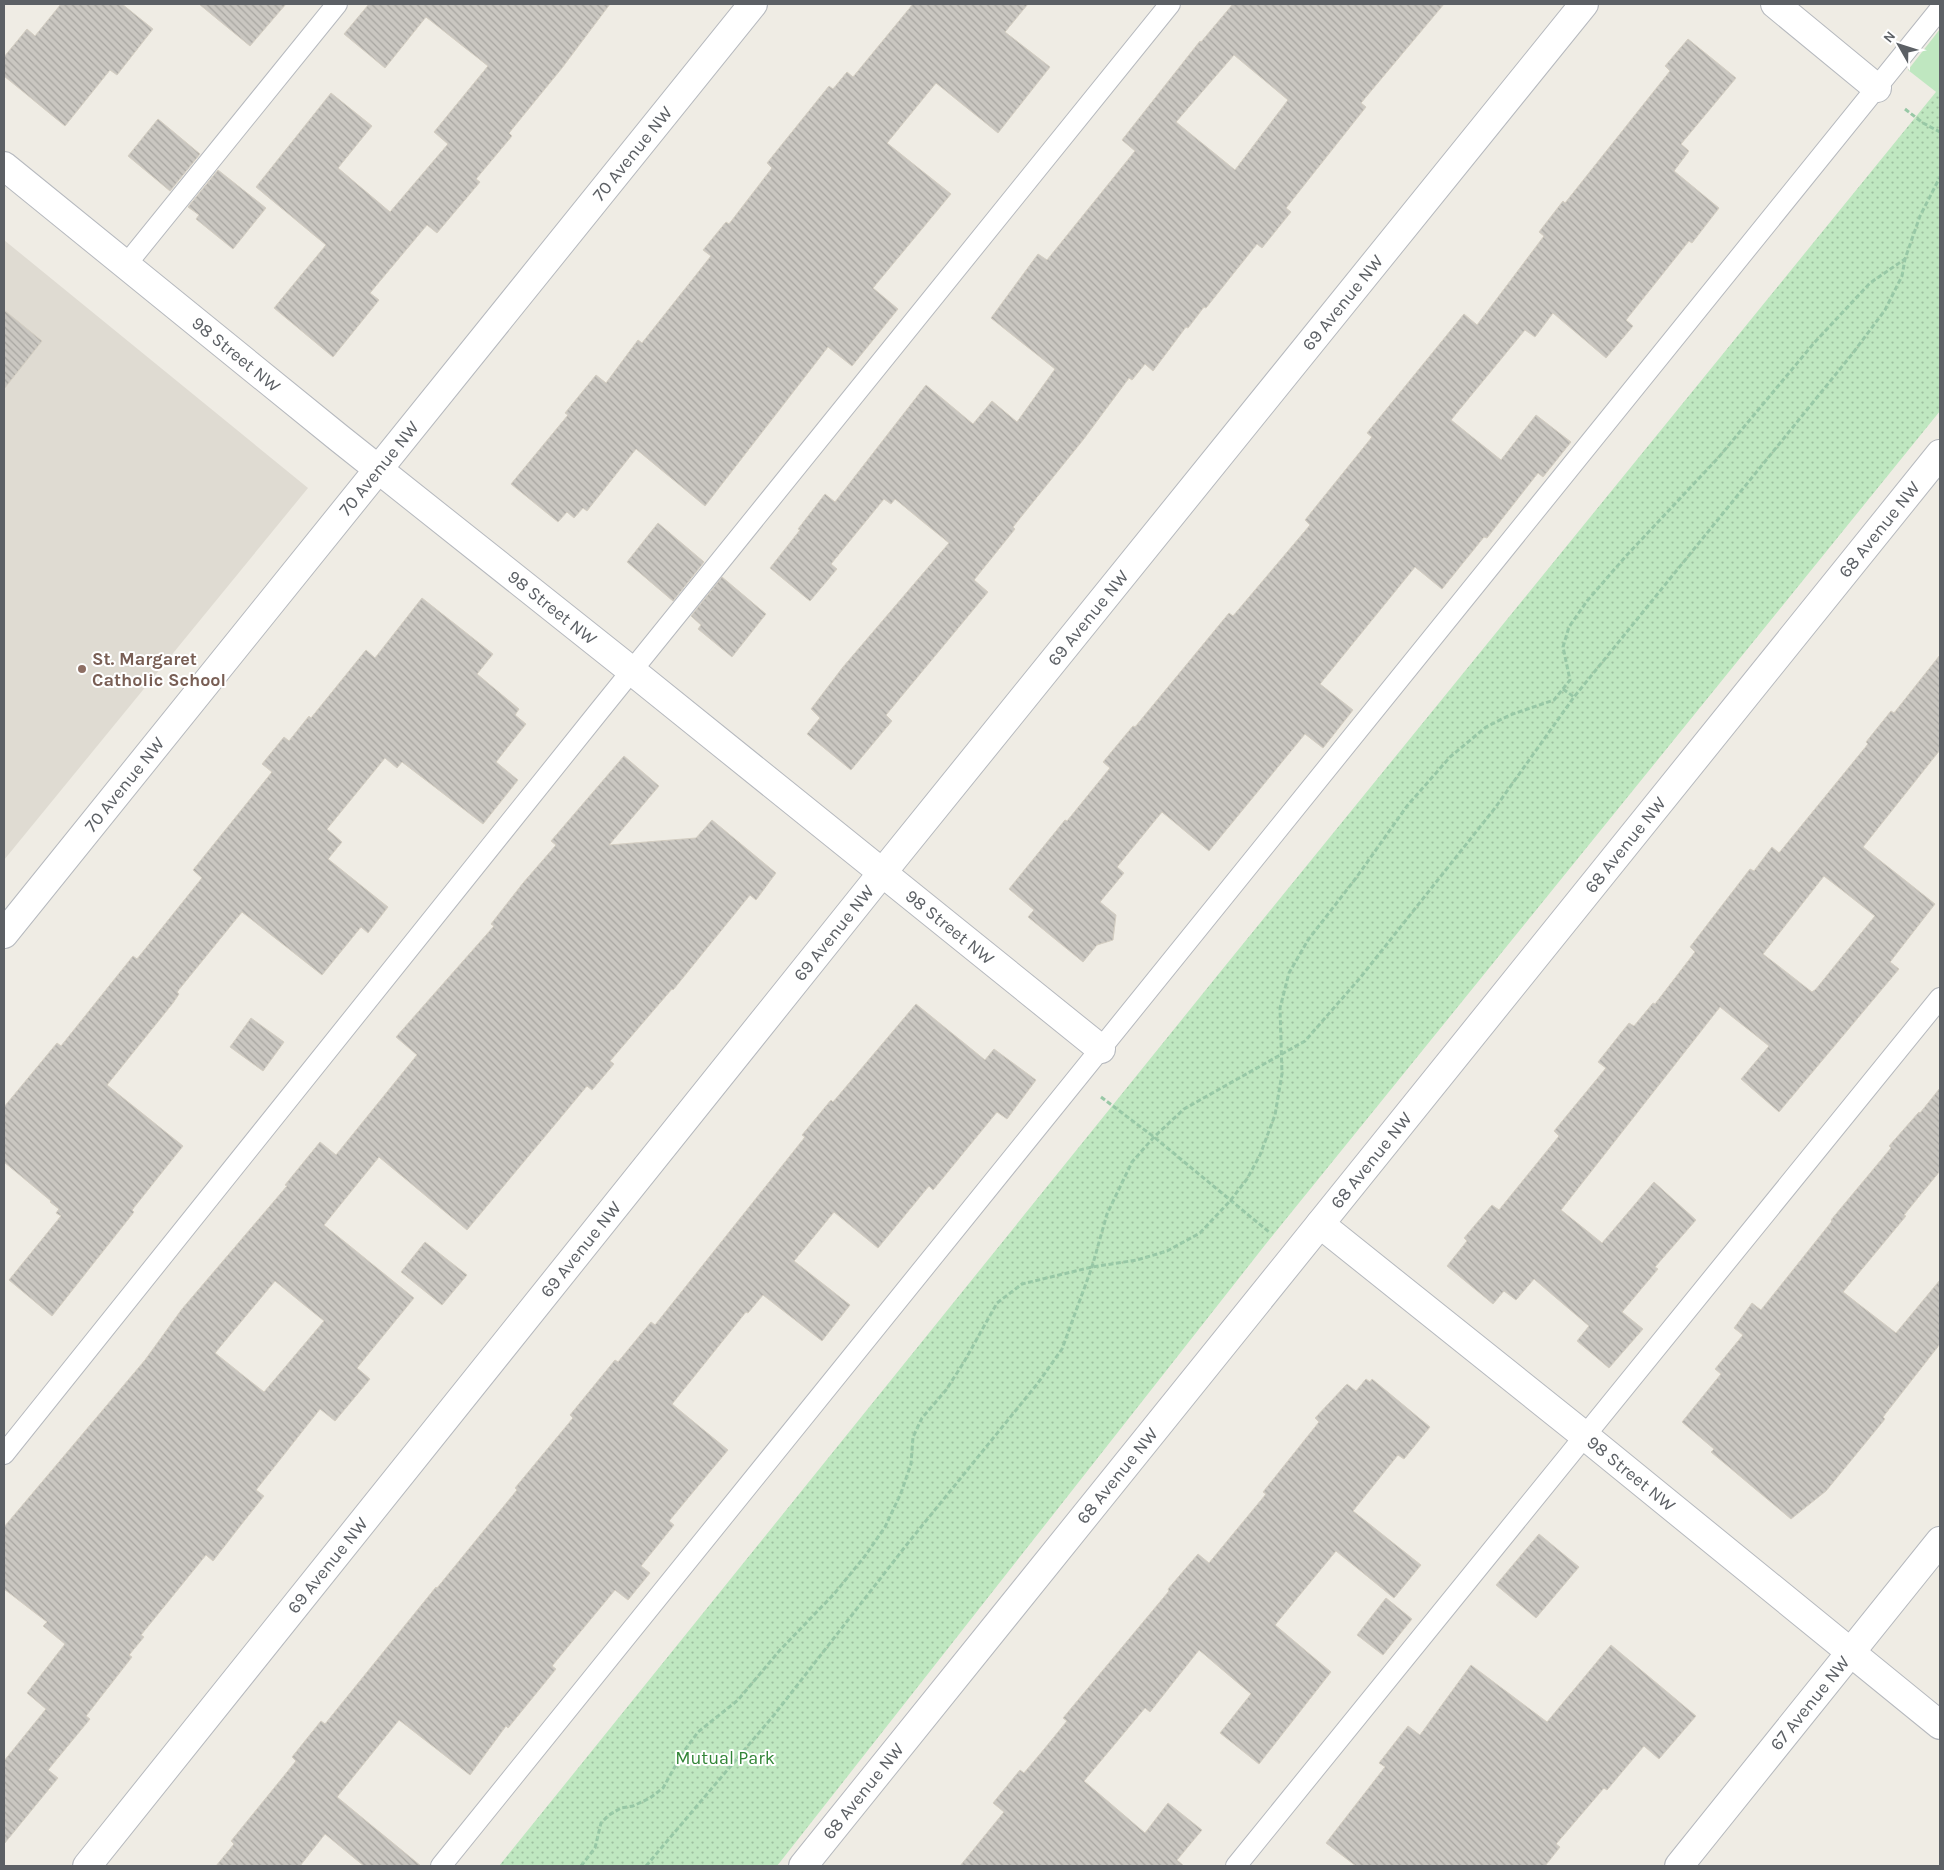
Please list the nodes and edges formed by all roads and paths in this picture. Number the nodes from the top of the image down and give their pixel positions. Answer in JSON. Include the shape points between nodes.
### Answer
{"nodes":[{"id":1,"x":337,"y":4,"type":"edge"},
{"id":2,"x":753,"y":4,"type":"edge"},
{"id":3,"x":1170,"y":4,"type":"edge"},
{"id":4,"x":1584,"y":4,"type":"edge"},
{"id":5,"x":1775,"y":4,"type":"edge"},
{"id":6,"x":1940,"y":9,"type":"edge"},
{"id":7,"x":1877,"y":88,"type":"junction"},
{"id":8,"x":1940,"y":132,"type":"edge"},
{"id":9,"x":4,"y":166,"type":"edge"},
{"id":10,"x":1940,"y":177,"type":"edge"},
{"id":11,"x":1905,"y":259,"type":"junction"},
{"id":12,"x":125,"y":266,"type":"junction"},
{"id":13,"x":1940,"y":454,"type":"edge"},
{"id":14,"x":378,"y":470,"type":"junction"},
{"id":15,"x":632,"y":671,"type":"junction"},
{"id":16,"x":1564,"y":689,"type":"junction"},
{"id":17,"x":1574,"y":697,"type":"junction"},
{"id":18,"x":882,"y":873,"type":"junction"},
{"id":19,"x":4,"y":934,"type":"edge"},
{"id":20,"x":1940,"y":998,"type":"edge"},
{"id":21,"x":1101,"y":1049,"type":"junction"},
{"id":22,"x":1281,"y":1056,"type":"junction"},
{"id":23,"x":1076,"y":1079,"type":"junction"},
{"id":24,"x":1154,"y":1137,"type":"junction"},
{"id":25,"x":1230,"y":1201,"type":"junction"},
{"id":26,"x":1320,"y":1224,"type":"junction"},
{"id":27,"x":1271,"y":1233,"type":"dead end"},
{"id":28,"x":1092,"y":1266,"type":"junction"},
{"id":29,"x":1585,"y":1436,"type":"junction"},
{"id":30,"x":4,"y":1454,"type":"edge"},
{"id":31,"x":1940,"y":1541,"type":"edge"},
{"id":32,"x":1851,"y":1652,"type":"junction"},
{"id":33,"x":1940,"y":1726,"type":"edge"},
{"id":34,"x":87,"y":1866,"type":"edge"},
{"id":35,"x":441,"y":1866,"type":"edge"},
{"id":36,"x":581,"y":1866,"type":"edge"},
{"id":37,"x":646,"y":1866,"type":"edge"},
{"id":38,"x":804,"y":1866,"type":"edge"},
{"id":39,"x":1236,"y":1866,"type":"edge"},
{"id":40,"x":1679,"y":1866,"type":"edge"}],
"edges":[{"from":1,"to":12,"type":"lane"},
{"from":2,"to":14,"type":"street","name":"70 Avenue NW"},
{"from":3,"to":15,"type":"lane"},
{"from":4,"to":18,"type":"street","name":"69 Avenue NW"},
{"from":5,"to":7,"type":"street"},
{"from":6,"to":7,"type":"lane"},
{"from":7,"to":8,"type":"path"},
{"from":7,"to":21,"type":"lane"},
{"from":9,"to":12,"type":"street","name":"98 Street NW"},
{"from":10,"to":11,"type":"path","via":[[1920,216]]},
{"from":11,"to":16,"type":"path","via":[[1870,282],[1814,343],[1718,458],[1587,601],[1570,627],[1563,647],[1570,680]]},
{"from":11,"to":17,"type":"path","via":[[1902,276],[1885,310],[1853,353]]},
{"from":12,"to":14,"type":"street","name":"98 Street NW"},
{"from":13,"to":26,"type":"street","name":"68 Avenue NW"},
{"from":14,"to":15,"type":"street","name":"98 Street NW"},
{"from":14,"to":19,"type":"street","name":"70 Avenue NW"},
{"from":15,"to":18,"type":"street","name":"98 Street NW"},
{"from":15,"to":30,"type":"lane"},
{"from":16,"to":17,"type":"path"},
{"from":16,"to":22,"type":"path","via":[[1554,700],[1510,714],[1486,727],[1450,757],[1407,806],[1308,940],[1289,973],[1280,1008]]},
{"from":17,"to":22,"type":"path","via":[[1495,808],[1360,978],[1305,1041]]},
{"from":18,"to":21,"type":"street","name":"98 Street NW"},
{"from":18,"to":34,"type":"street","name":"69 Avenue NW"},
{"from":20,"to":29,"type":"lane"},
{"from":21,"to":23,"type":"lane"},
{"from":22,"to":24,"type":"path","via":[[1184,1109]]},
{"from":22,"to":25,"type":"path","via":[[1282,1074],[1275,1115],[1260,1155]]},
{"from":23,"to":24,"type":"path"},
{"from":23,"to":35,"type":"lane"},
{"from":24,"to":25,"type":"path"},
{"from":24,"to":28,"type":"path","via":[[1132,1162],[1107,1214]]},
{"from":25,"to":27,"type":"path"},
{"from":25,"to":28,"type":"path","via":[[1200,1233],[1167,1251],[1137,1260]]},
{"from":26,"to":29,"type":"street","name":"98 Street NW"},
{"from":26,"to":38,"type":"street","name":"68 Avenue NW"},
{"from":28,"to":36,"type":"path","via":[[1022,1284],[997,1303],[955,1376],[922,1418],[913,1437],[911,1464],[901,1493],[885,1528],[865,1556],[738,1700],[698,1732],[662,1788],[650,1798],[621,1808],[601,1823],[595,1848]]},
{"from":28,"to":37,"type":"path","via":[[1062,1349],[1038,1383],[774,1715]]},
{"from":29,"to":32,"type":"street","name":"98 Street NW"},
{"from":29,"to":39,"type":"lane"},
{"from":31,"to":32,"type":"street","name":"67 Avenue NW"},
{"from":32,"to":33,"type":"street","name":"98 Street NW"},
{"from":32,"to":40,"type":"street","name":"67 Avenue NW"}]}
